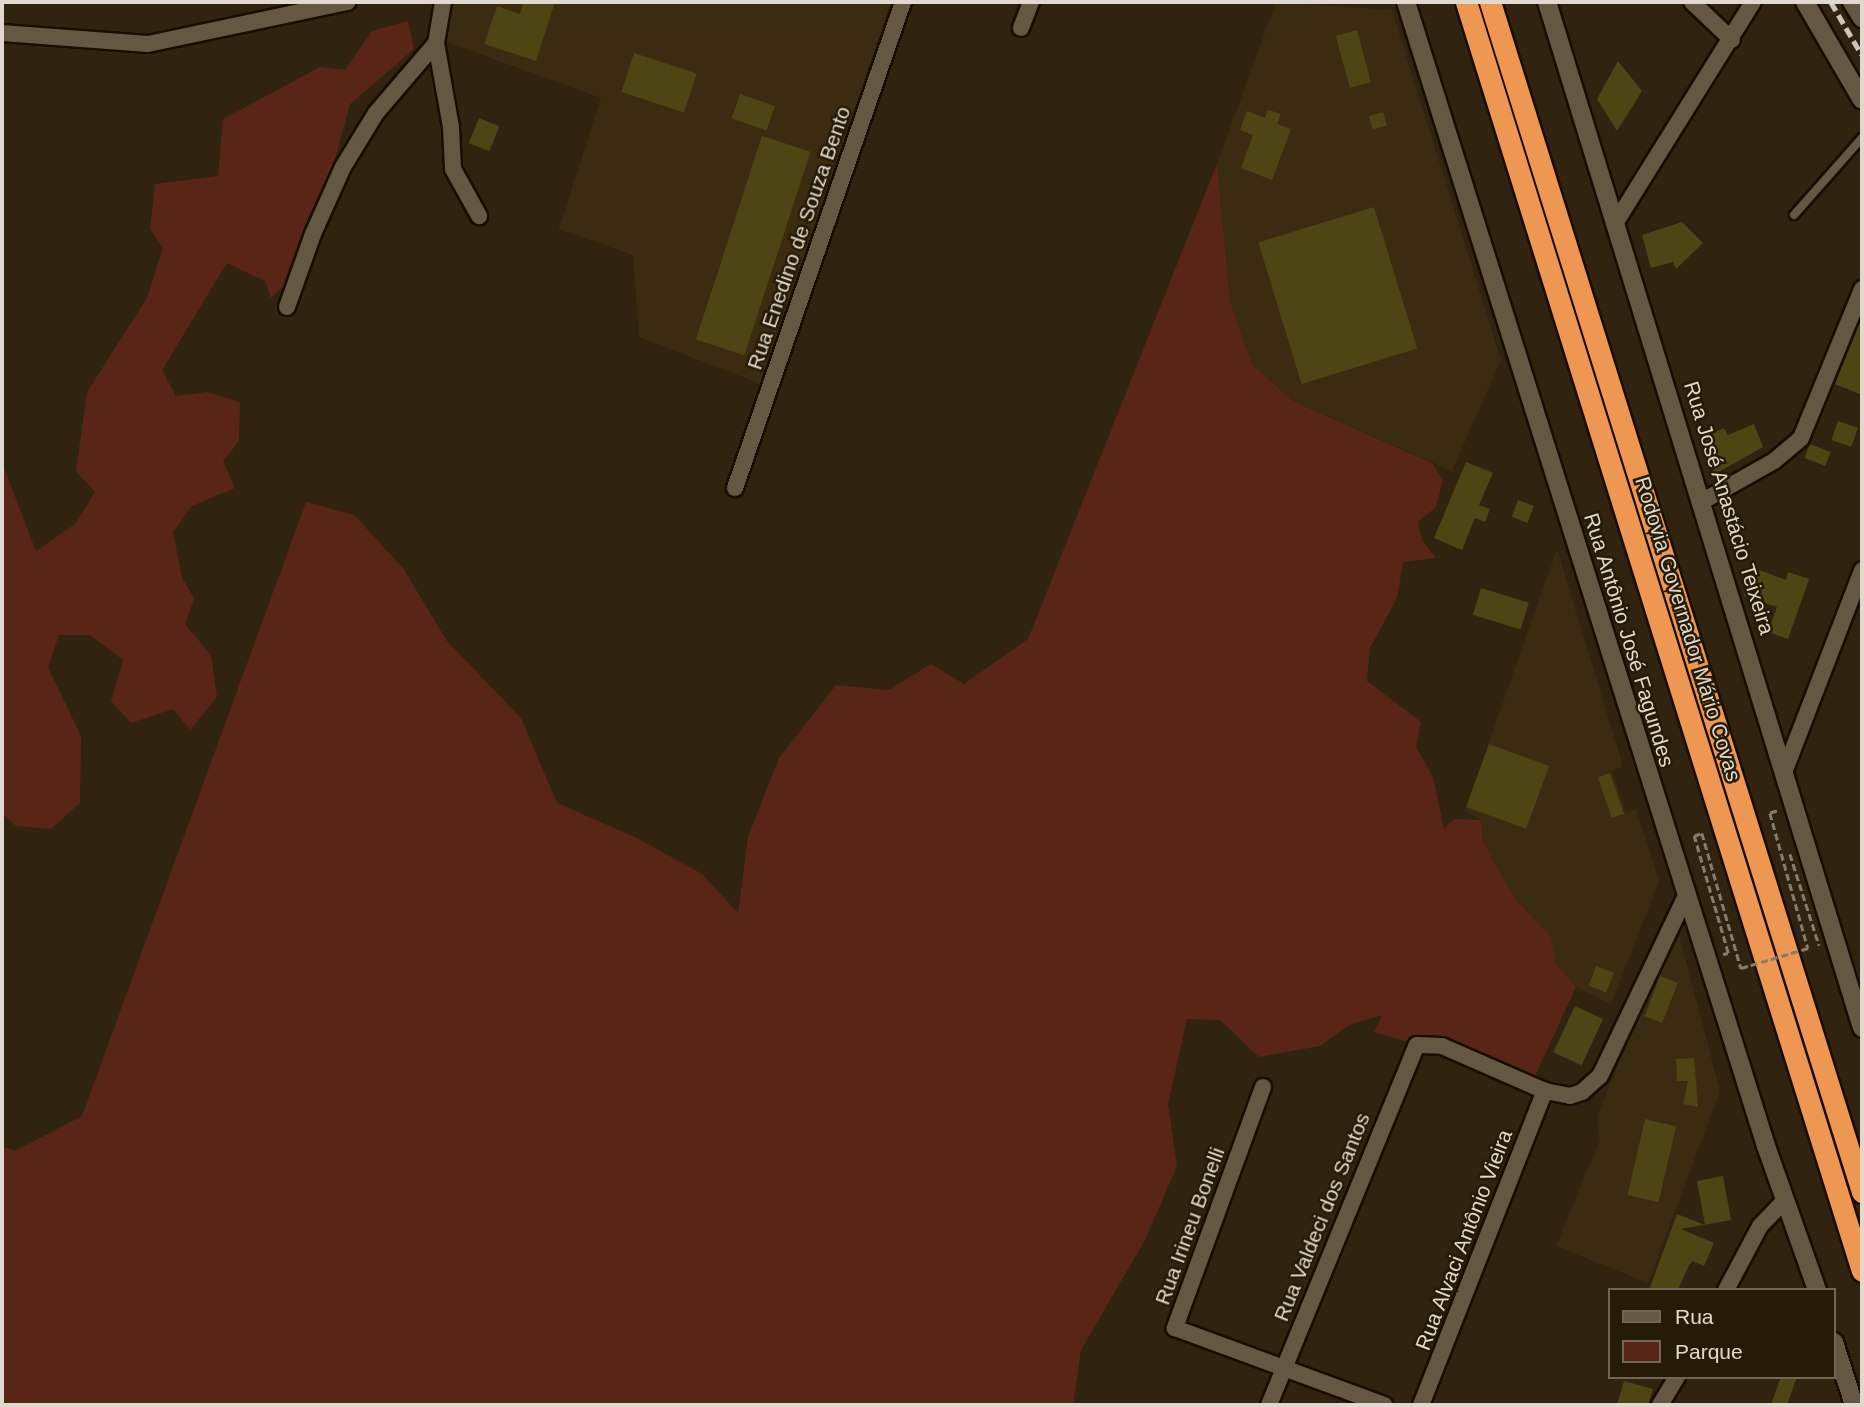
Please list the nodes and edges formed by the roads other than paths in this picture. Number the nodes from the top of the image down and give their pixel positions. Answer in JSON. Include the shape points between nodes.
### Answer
{"nodes":[{"id":1,"x":348,"y":2,"type":"edge"},
{"id":2,"x":443,"y":2,"type":"edge"},
{"id":3,"x":903,"y":2,"type":"edge"},
{"id":4,"x":1031,"y":2,"type":"edge"},
{"id":5,"x":1406,"y":2,"type":"edge"},
{"id":6,"x":1466,"y":2,"type":"edge"},
{"id":7,"x":1490,"y":2,"type":"edge"},
{"id":8,"x":1547,"y":2,"type":"edge"},
{"id":9,"x":1692,"y":2,"type":"edge"},
{"id":10,"x":1753,"y":2,"type":"edge"},
{"id":11,"x":1805,"y":2,"type":"edge"},
{"id":12,"x":1852,"y":2,"type":"edge"},
{"id":13,"x":1862,"y":19,"type":"edge"},
{"id":14,"x":1021,"y":28,"type":"dead end"},
{"id":15,"x":2,"y":33,"type":"edge"},
{"id":16,"x":1732,"y":40,"type":"junction"},
{"id":17,"x":436,"y":43,"type":"junction"},
{"id":18,"x":1862,"y":100,"type":"edge"},
{"id":19,"x":1862,"y":138,"type":"edge"},
{"id":20,"x":1794,"y":215,"type":"dead end"},
{"id":21,"x":479,"y":216,"type":"dead end"},
{"id":22,"x":1616,"y":222,"type":"junction"},
{"id":23,"x":1862,"y":289,"type":"edge"},
{"id":24,"x":287,"y":307,"type":"dead end"},
{"id":25,"x":735,"y":488,"type":"dead end"},
{"id":26,"x":1703,"y":501,"type":"junction"},
{"id":27,"x":1862,"y":570,"type":"edge"},
{"id":28,"x":1785,"y":770,"type":"junction"},
{"id":29,"x":1686,"y":896,"type":"junction"},
{"id":30,"x":1862,"y":1028,"type":"edge"},
{"id":31,"x":1262,"y":1087,"type":"dead end"},
{"id":32,"x":1545,"y":1091,"type":"junction"},
{"id":33,"x":1862,"y":1192,"type":"edge"},
{"id":34,"x":1784,"y":1201,"type":"junction"},
{"id":35,"x":1862,"y":1271,"type":"edge"},
{"id":36,"x":1727,"y":1288,"type":"edge"},
{"id":37,"x":1816,"y":1288,"type":"edge"},
{"id":38,"x":1836,"y":1348,"type":"edge"},
{"id":39,"x":1284,"y":1367,"type":"junction"},
{"id":40,"x":1676,"y":1379,"type":"edge"},
{"id":41,"x":1269,"y":1405,"type":"edge"},
{"id":42,"x":1384,"y":1405,"type":"edge"},
{"id":43,"x":1421,"y":1405,"type":"edge"},
{"id":44,"x":1660,"y":1405,"type":"edge"},
{"id":45,"x":1854,"y":1405,"type":"edge"}],
"edges":[{"from":1,"to":15,"type":"street","via":[[148,44]]},
{"from":2,"to":17,"type":"street"},
{"from":3,"to":25,"type":"street","name":"Rua Enedino de Souza Bento"},
{"from":4,"to":14,"type":"street"},
{"from":5,"to":29,"type":"main road","name":"Rua Antônio José Fagundes"},
{"from":6,"to":35,"type":"highway","name":"Rodovia Governador Mário Covas"},
{"from":7,"to":33,"type":"highway","name":"Rodovia Governador Mário Covas"},
{"from":8,"to":22,"type":"main road","name":"Rua José Anastácio Teixeira"},
{"from":9,"to":16,"type":"street"},
{"from":10,"to":16,"type":"street"},
{"from":11,"to":18,"type":"main road"},
{"from":12,"to":13,"type":"main road"},
{"from":16,"to":22,"type":"street"},
{"from":17,"to":21,"type":"street","via":[[451,127],[453,169]]},
{"from":17,"to":24,"type":"street","via":[[376,113],[343,167]]},
{"from":19,"to":20,"type":"lane"},
{"from":22,"to":26,"type":"main road","name":"Rua José Anastácio Teixeira"},
{"from":23,"to":26,"type":"street","via":[[1801,438],[1774,461]]},
{"from":26,"to":28,"type":"main road","name":"Rua José Anastácio Teixeira"},
{"from":27,"to":28,"type":"street"},
{"from":28,"to":30,"type":"main road","name":"Rua José Anastácio Teixeira"},
{"from":29,"to":32,"type":"street","via":[[1600,1076],[1582,1093],[1570,1096]]},
{"from":29,"to":34,"type":"main road","name":"Rua Antônio José Fagundes"},
{"from":31,"to":39,"type":"street","name":"Rua Irineu Bonelli","via":[[1175,1328]]},
{"from":32,"to":39,"type":"street","name":"Rua Valdeci dos Santos","via":[[1442,1046],[1417,1045]]},
{"from":32,"to":43,"type":"street","name":"Rua Alvaci Antônio Vieira"},
{"from":34,"to":36,"type":"street","via":[[1760,1226]]},
{"from":34,"to":37,"type":"main road","name":"Rua Antônio José Fagundes"},
{"from":38,"to":45,"type":"main road"},
{"from":39,"to":41,"type":"street","name":"Rua Valdeci dos Santos"},
{"from":39,"to":42,"type":"street","name":"Rua Irineu Bonelli"},
{"from":40,"to":44,"type":"street"}]}
